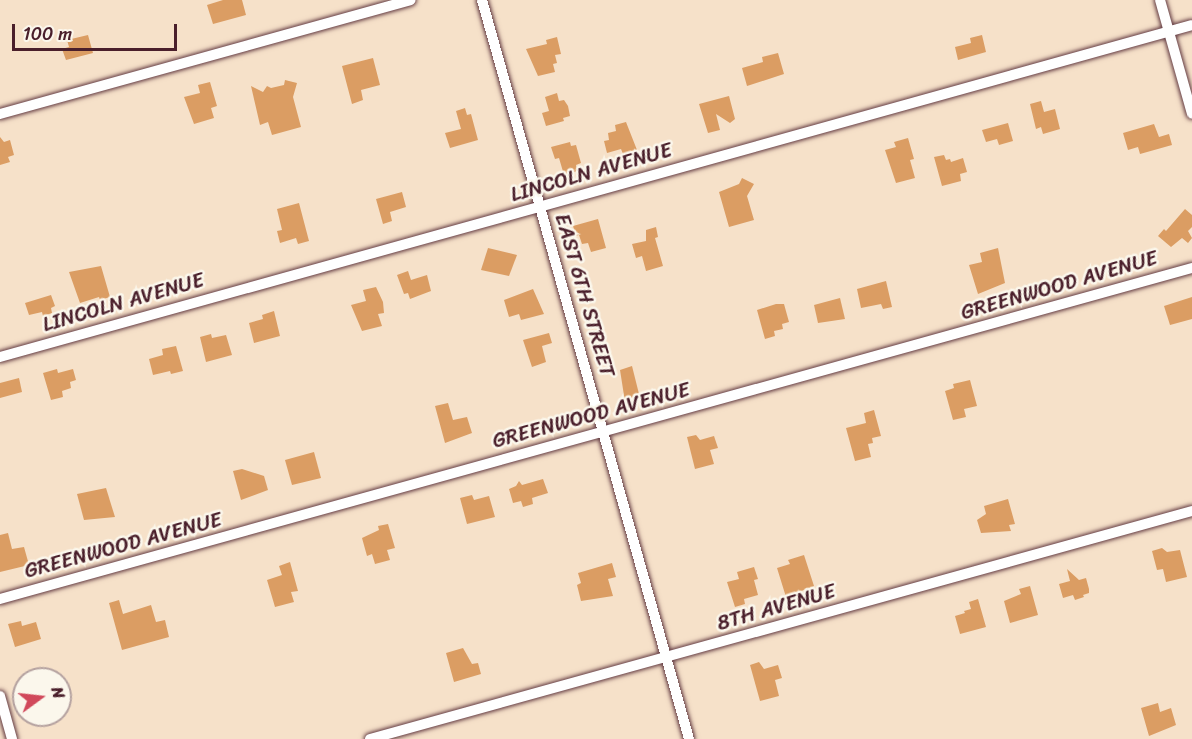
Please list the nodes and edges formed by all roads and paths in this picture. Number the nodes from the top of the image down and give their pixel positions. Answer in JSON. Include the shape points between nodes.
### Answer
{"nodes":[{"id":1,"x":410,"y":0,"type":"edge"},
{"id":2,"x":482,"y":0,"type":"edge"},
{"id":3,"x":1160,"y":0,"type":"edge"},
{"id":4,"x":1192,"y":25,"type":"edge"},
{"id":5,"x":1169,"y":31,"type":"junction"},
{"id":6,"x":0,"y":114,"type":"edge"},
{"id":7,"x":1192,"y":114,"type":"edge"},
{"id":8,"x":540,"y":207,"type":"junction"},
{"id":9,"x":1192,"y":268,"type":"edge"},
{"id":10,"x":0,"y":357,"type":"edge"},
{"id":11,"x":603,"y":433,"type":"junction"},
{"id":12,"x":1192,"y":511,"type":"edge"},
{"id":13,"x":0,"y":599,"type":"edge"},
{"id":14,"x":666,"y":657,"type":"junction"},
{"id":15,"x":0,"y":696,"type":"edge"},
{"id":16,"x":12,"y":739,"type":"edge"},
{"id":17,"x":370,"y":739,"type":"edge"},
{"id":18,"x":689,"y":739,"type":"edge"}],
"edges":[{"from":1,"to":6,"type":"street"},
{"from":2,"to":8,"type":"street","name":"EAST 6TH STREET"},
{"from":3,"to":5,"type":"street"},
{"from":4,"to":5,"type":"street","name":"LINCOLN AVENUE"},
{"from":5,"to":7,"type":"street"},
{"from":5,"to":8,"type":"street","name":"LINCOLN AVENUE"},
{"from":8,"to":10,"type":"street","name":"LINCOLN AVENUE"},
{"from":8,"to":11,"type":"street","name":"EAST 6TH STREET"},
{"from":9,"to":11,"type":"street","name":"GREENWOOD AVENUE"},
{"from":11,"to":13,"type":"street","name":"GREENWOOD AVENUE"},
{"from":11,"to":14,"type":"street","name":"EAST 6TH STREET"},
{"from":12,"to":14,"type":"street","name":"8TH AVENUE"},
{"from":14,"to":17,"type":"street","name":"8TH AVENUE"},
{"from":14,"to":18,"type":"street","name":"EAST 6TH STREET"},
{"from":15,"to":16,"type":"street"}]}
